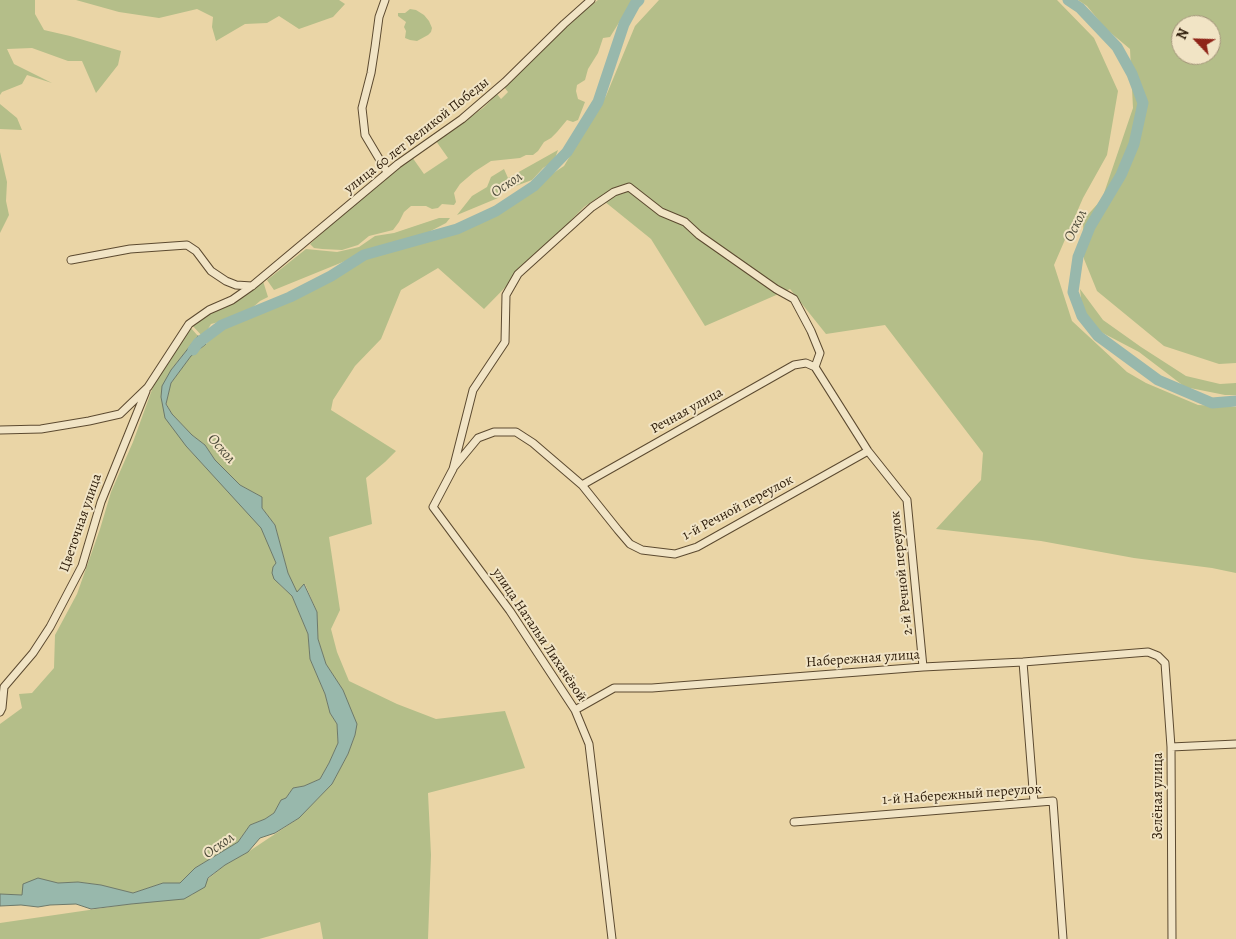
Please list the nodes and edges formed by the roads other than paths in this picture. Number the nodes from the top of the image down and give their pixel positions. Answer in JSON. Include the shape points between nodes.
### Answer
{"nodes":[{"id":1,"x":385,"y":0,"type":"edge"},
{"id":2,"x":588,"y":1,"type":"edge"},
{"id":3,"x":388,"y":172,"type":"junction"},
{"id":4,"x":71,"y":260,"type":"dead end"},
{"id":5,"x":252,"y":286,"type":"junction"},
{"id":6,"x":815,"y":367,"type":"junction"},
{"id":7,"x":148,"y":388,"type":"junction"},
{"id":8,"x":120,"y":414,"type":"junction"},
{"id":9,"x":134,"y":422,"type":"junction"},
{"id":10,"x":0,"y":430,"type":"edge"},
{"id":11,"x":868,"y":451,"type":"junction"},
{"id":12,"x":453,"y":469,"type":"junction"},
{"id":13,"x":582,"y":484,"type":"junction"},
{"id":14,"x":1158,"y":656,"type":"joint"},
{"id":15,"x":1023,"y":662,"type":"junction"},
{"id":16,"x":923,"y":667,"type":"junction"},
{"id":17,"x":575,"y":710,"type":"junction"},
{"id":18,"x":0,"y":712,"type":"edge"},
{"id":19,"x":1236,"y":744,"type":"edge"},
{"id":20,"x":1171,"y":747,"type":"junction"},
{"id":21,"x":1034,"y":802,"type":"junction"},
{"id":22,"x":794,"y":822,"type":"dead end"},
{"id":23,"x":612,"y":939,"type":"edge"},
{"id":24,"x":1063,"y":939,"type":"edge"},
{"id":25,"x":1172,"y":939,"type":"edge"}],
"edges":[{"from":1,"to":3,"type":"street","via":[[362,108],[365,135]]},
{"from":2,"to":3,"type":"street","name":"улица 60 лет Великой Победы","via":[[462,119]]},
{"from":3,"to":5,"type":"street","name":"улица 60 лет Великой Победы"},
{"from":4,"to":5,"type":"street","via":[[130,249],[187,245],[196,251],[211,271],[226,281]]},
{"from":5,"to":7,"type":"street","name":"улица 60 лет Великой Победы","via":[[188,324]]},
{"from":6,"to":11,"type":"street","name":"2-й Речной переулок"},
{"from":6,"to":12,"type":"street","via":[[820,353],[794,300],[685,222],[661,212],[629,188],[614,192],[592,207],[518,274],[506,295],[505,342],[474,390]]},
{"from":6,"to":13,"type":"street","name":"Речная улица","via":[[806,363],[794,365]]},
{"from":7,"to":8,"type":"street","name":"улица 60 лет Великой Победы"},
{"from":7,"to":9,"type":"street","name":"Цветочная улица"},
{"from":8,"to":9,"type":"street"},
{"from":8,"to":10,"type":"street","via":[[41,429]]},
{"from":9,"to":18,"type":"street","name":"Цветочная улица","via":[[101,502],[82,566],[34,653],[4,687]]},
{"from":11,"to":13,"type":"street","name":"1-й Речной переулок","via":[[697,547],[675,554],[642,550],[630,544]]},
{"from":11,"to":16,"type":"street","name":"2-й Речной переулок","via":[[907,500]]},
{"from":12,"to":13,"type":"street","name":"1-й Речной переулок","via":[[478,438],[494,432],[516,432]]},
{"from":12,"to":17,"type":"street","name":"улица Натальи Лихачёвой","via":[[433,507],[510,611]]},
{"from":14,"to":15,"type":"street","name":"Набережная улица","via":[[1148,652]]},
{"from":14,"to":20,"type":"street","name":"Зелёная улица","via":[[1165,663]]},
{"from":15,"to":16,"type":"street","name":"Набережная улица"},
{"from":15,"to":21,"type":"street"},
{"from":16,"to":17,"type":"street","name":"Набережная улица","via":[[652,688],[614,688]]},
{"from":17,"to":23,"type":"street","name":"улица Натальи Лихачёвой","via":[[589,744]]},
{"from":19,"to":20,"type":"street"},
{"from":20,"to":25,"type":"street","name":"Зелёная улица"},
{"from":21,"to":22,"type":"street","name":"1-й Набережный переулок"},
{"from":21,"to":24,"type":"street","name":"1-й Набережный переулок","via":[[1053,801]]}]}
